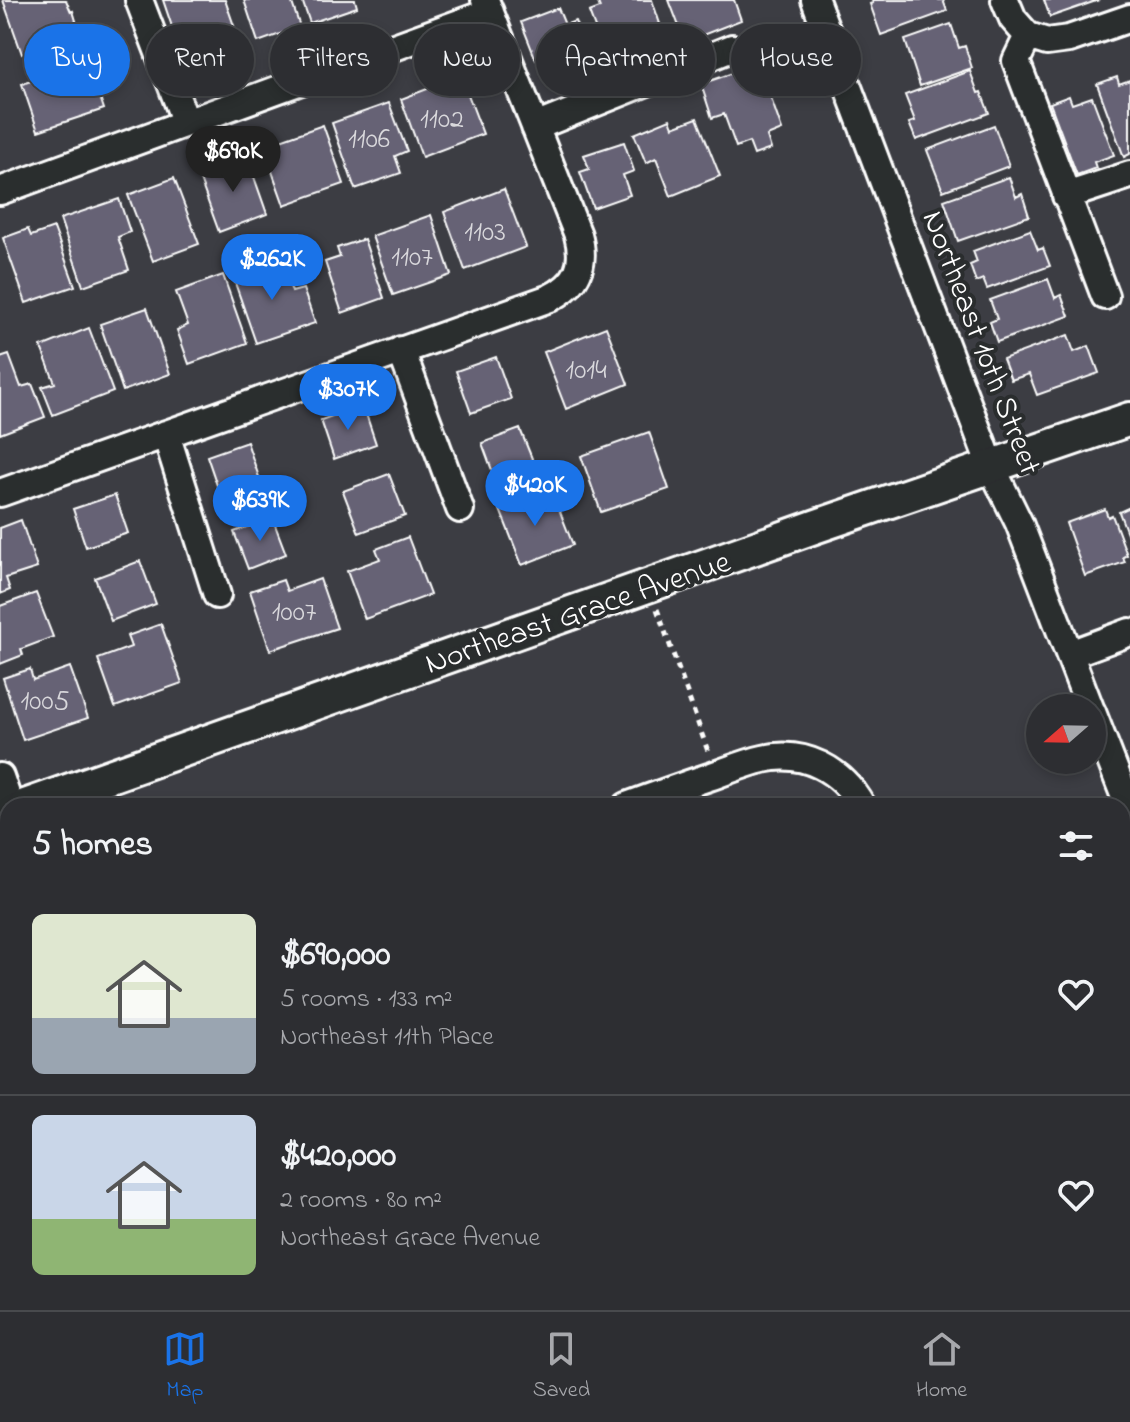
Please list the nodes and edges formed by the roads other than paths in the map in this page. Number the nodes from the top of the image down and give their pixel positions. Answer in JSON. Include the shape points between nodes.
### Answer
{"nodes":[{"id":1,"x":139,"y":0,"type":"edge"},
{"id":2,"x":815,"y":0,"type":"edge"},
{"id":3,"x":1005,"y":0,"type":"edge"},
{"id":4,"x":487,"y":6,"type":"edge"},
{"id":5,"x":1130,"y":18,"type":"edge"},
{"id":6,"x":1028,"y":36,"type":"junction"},
{"id":7,"x":731,"y":48,"type":"edge"},
{"id":8,"x":186,"y":123,"type":"junction"},
{"id":9,"x":535,"y":127,"type":"junction"},
{"id":10,"x":1130,"y":175,"type":"edge"},
{"id":11,"x":0,"y":191,"type":"edge"},
{"id":12,"x":1066,"y":196,"type":"junction"},
{"id":13,"x":1105,"y":296,"type":"dead end"},
{"id":14,"x":401,"y":350,"type":"junction"},
{"id":15,"x":1130,"y":419,"type":"edge"},
{"id":16,"x":166,"y":434,"type":"junction"},
{"id":17,"x":991,"y":466,"type":"junction"},
{"id":18,"x":0,"y":493,"type":"edge"},
{"id":19,"x":460,"y":509,"type":"dead end"},
{"id":20,"x":217,"y":595,"type":"dead end"},
{"id":21,"x":1130,"y":632,"type":"edge"},
{"id":22,"x":1070,"y":654,"type":"junction"},
{"id":23,"x":1085,"y":694,"type":"edge"},
{"id":24,"x":1106,"y":748,"type":"edge"},
{"id":25,"x":0,"y":777,"type":"edge"},
{"id":26,"x":7,"y":798,"type":"edge"},
{"id":27,"x":48,"y":798,"type":"edge"},
{"id":28,"x":650,"y":798,"type":"edge"},
{"id":29,"x":857,"y":798,"type":"edge"},
{"id":30,"x":1125,"y":798,"type":"edge"}],
"edges":[{"from":1,"to":8,"type":"street"},
{"from":2,"to":17,"type":"street","name":"Northeast 10th Street"},
{"from":3,"to":6,"type":"street"},
{"from":4,"to":8,"type":"street"},
{"from":4,"to":9,"type":"street"},
{"from":5,"to":6,"type":"street","via":[[1069,39],[1047,42]]},
{"from":6,"to":12,"type":"street","via":[[1016,61]]},
{"from":7,"to":9,"type":"street"},
{"from":8,"to":11,"type":"street"},
{"from":9,"to":14,"type":"street","via":[[578,235],[578,272],[550,298]]},
{"from":10,"to":12,"type":"street"},
{"from":12,"to":13,"type":"street"},
{"from":14,"to":16,"type":"street"},
{"from":14,"to":19,"type":"street"},
{"from":15,"to":17,"type":"main road","name":"Northeast Grace Avenue"},
{"from":16,"to":18,"type":"street"},
{"from":16,"to":20,"type":"street"},
{"from":17,"to":22,"type":"street","name":"Northeast 10th Street"},
{"from":17,"to":27,"type":"main road","name":"Northeast Grace Avenue"},
{"from":21,"to":22,"type":"street"},
{"from":22,"to":23,"type":"street","name":"Northeast 10th Street"},
{"from":24,"to":30,"type":"street","name":"Northeast 10th Street"},
{"from":25,"to":26,"type":"street"},
{"from":28,"to":29,"type":"street","via":[[765,758],[791,757],[815,762],[841,777]]}]}
